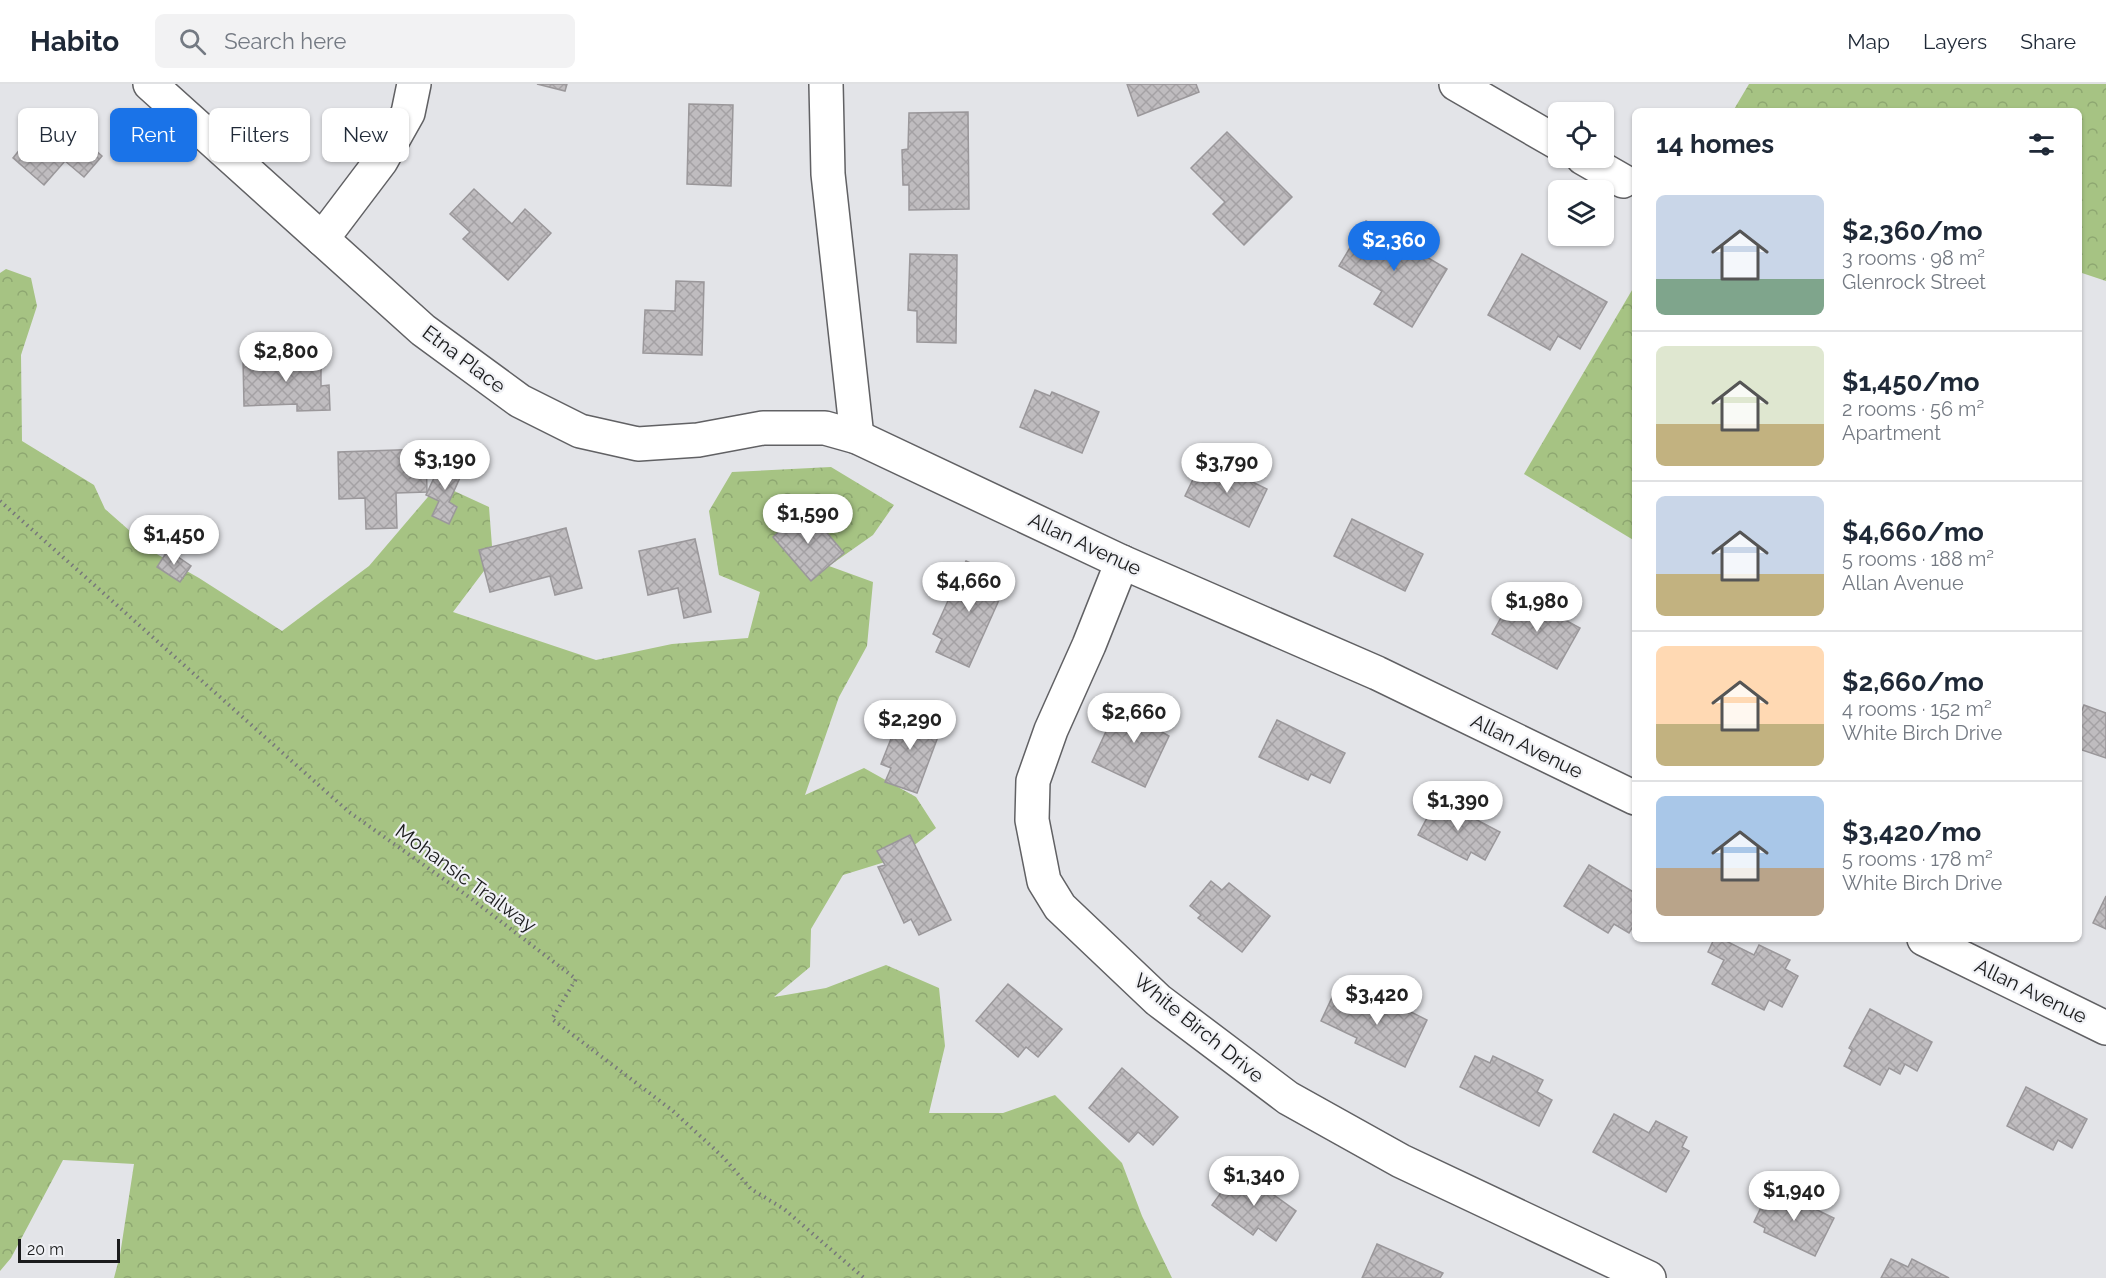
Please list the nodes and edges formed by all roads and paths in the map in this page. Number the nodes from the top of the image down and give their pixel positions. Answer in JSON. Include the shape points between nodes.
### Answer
{"nodes":[{"id":1,"x":150,"y":84,"type":"edge"},
{"id":2,"x":414,"y":84,"type":"edge"},
{"id":3,"x":826,"y":84,"type":"edge"},
{"id":4,"x":1456,"y":84,"type":"edge"},
{"id":5,"x":1548,"y":137,"type":"edge"},
{"id":6,"x":1600,"y":168,"type":"edge"},
{"id":7,"x":1623,"y":181,"type":"dead end"},
{"id":8,"x":322,"y":239,"type":"junction"},
{"id":9,"x":856,"y":437,"type":"junction"},
{"id":10,"x":0,"y":501,"type":"edge"},
{"id":11,"x":1122,"y":562,"type":"junction"},
{"id":12,"x":1632,"y":797,"type":"edge"},
{"id":13,"x":1930,"y":942,"type":"edge"},
{"id":14,"x":2106,"y":1028,"type":"edge"},
{"id":15,"x":864,"y":1278,"type":"edge"},
{"id":16,"x":1649,"y":1278,"type":"edge"}],
"edges":[{"from":1,"to":8,"type":"street","name":"Etna Place"},
{"from":2,"to":8,"type":"street","via":[[408,113],[381,162]]},
{"from":3,"to":9,"type":"street","via":[[828,174]]},
{"from":4,"to":5,"type":"street"},
{"from":6,"to":7,"type":"street"},
{"from":8,"to":9,"type":"street","name":"Etna Place","via":[[423,330],[520,401],[580,431],[638,444],[698,440],[763,428],[825,428]]},
{"from":9,"to":11,"type":"street","name":"Allan Avenue"},
{"from":10,"to":15,"type":"path","name":"Mohansic Trailway","via":[[348,812],[469,897],[576,980],[552,1019],[673,1111],[751,1189],[784,1209]]},
{"from":11,"to":12,"type":"street","name":"Allan Avenue","via":[[1377,673]]},
{"from":11,"to":16,"type":"street","name":"White Birch Drive","via":[[1033,781],[1032,820],[1044,880],[1060,907],[1158,1000],[1288,1098],[1401,1161]]},
{"from":13,"to":14,"type":"street","name":"Allan Avenue"}]}
